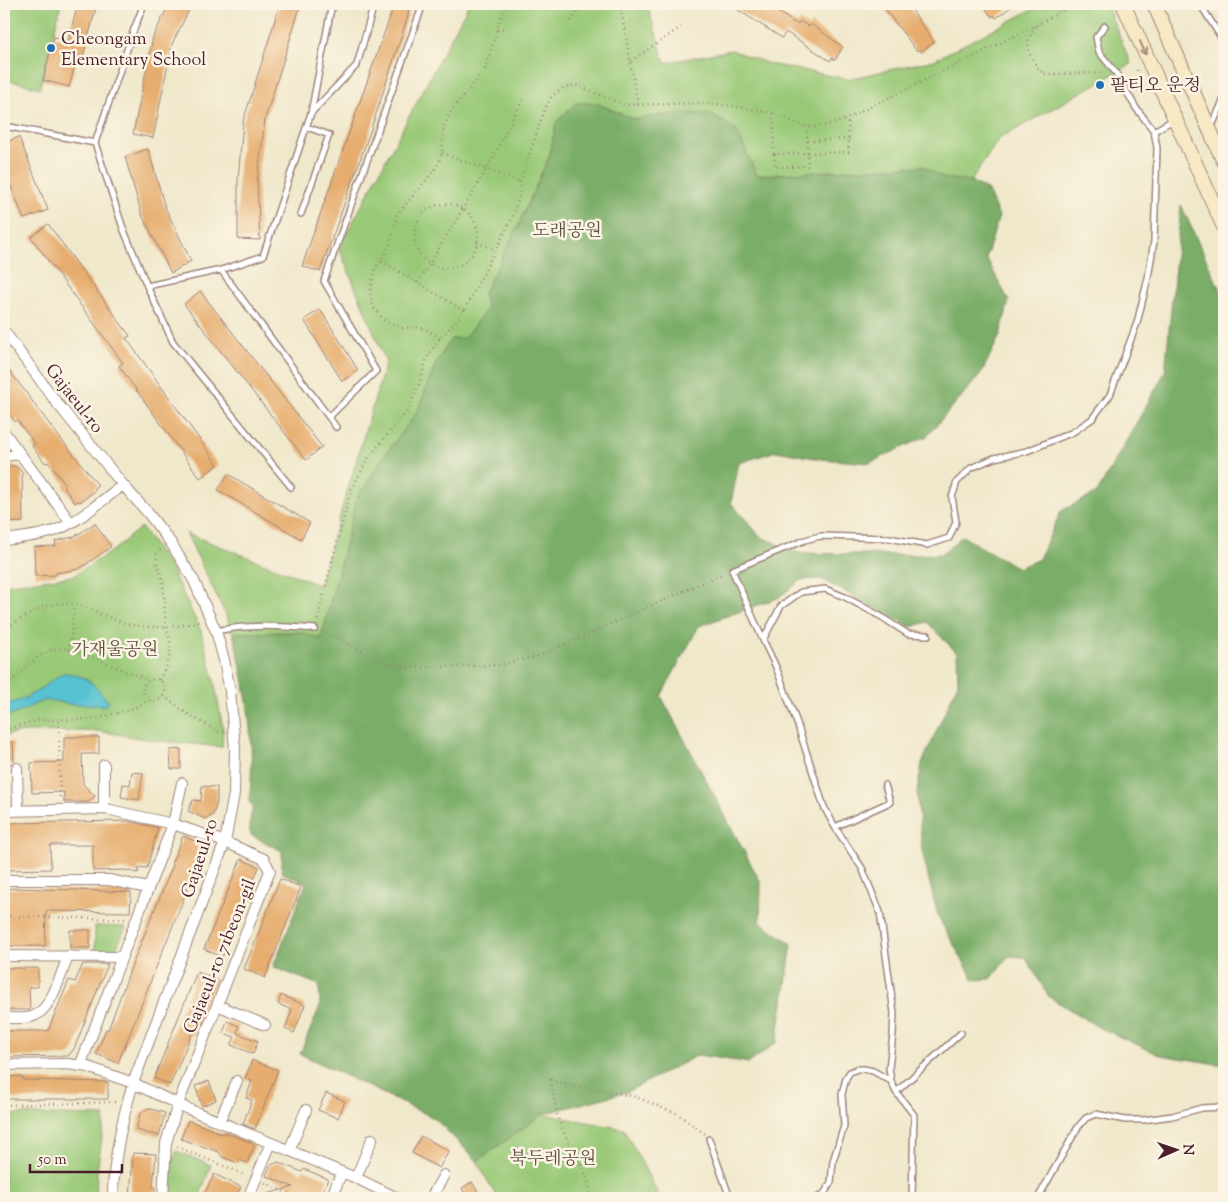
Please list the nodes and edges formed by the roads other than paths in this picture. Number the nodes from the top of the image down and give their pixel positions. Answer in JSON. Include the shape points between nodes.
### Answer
{"nodes":[{"id":1,"x":144,"y":4,"type":"edge"},
{"id":2,"x":338,"y":4,"type":"edge"},
{"id":3,"x":374,"y":4,"type":"edge"},
{"id":4,"x":423,"y":4,"type":"edge"},
{"id":5,"x":1123,"y":4,"type":"edge"},
{"id":6,"x":1154,"y":4,"type":"edge"},
{"id":7,"x":1200,"y":4,"type":"edge"},
{"id":8,"x":1105,"y":26,"type":"dead end"},
{"id":9,"x":1224,"y":42,"type":"edge"},
{"id":10,"x":1224,"y":99,"type":"edge"},
{"id":11,"x":311,"y":113,"type":"junction"},
{"id":12,"x":1175,"y":119,"type":"junction"},
{"id":13,"x":307,"y":127,"type":"junction"},
{"id":14,"x":4,"y":130,"type":"edge"},
{"id":15,"x":1154,"y":131,"type":"junction"},
{"id":16,"x":1210,"y":131,"type":"junction"},
{"id":17,"x":95,"y":143,"type":"junction"},
{"id":18,"x":1224,"y":162,"type":"edge"},
{"id":19,"x":301,"y":214,"type":"dead end"},
{"id":20,"x":1224,"y":227,"type":"edge"},
{"id":21,"x":221,"y":270,"type":"junction"},
{"id":22,"x":147,"y":286,"type":"junction"},
{"id":23,"x":4,"y":331,"type":"edge"},
{"id":24,"x":329,"y":417,"type":"junction"},
{"id":25,"x":336,"y":427,"type":"dead end"},
{"id":26,"x":4,"y":432,"type":"edge"},
{"id":27,"x":20,"y":454,"type":"junction"},
{"id":28,"x":4,"y":456,"type":"edge"},
{"id":29,"x":123,"y":485,"type":"junction"},
{"id":30,"x":291,"y":487,"type":"dead end"},
{"id":31,"x":71,"y":523,"type":"junction"},
{"id":32,"x":4,"y":540,"type":"edge"},
{"id":33,"x":315,"y":628,"type":"road end"},
{"id":34,"x":216,"y":631,"type":"junction"},
{"id":35,"x":928,"y":635,"type":"dead end"},
{"id":36,"x":763,"y":640,"type":"junction"},
{"id":37,"x":104,"y":765,"type":"dead end"},
{"id":38,"x":17,"y":768,"type":"dead end"},
{"id":39,"x":182,"y":783,"type":"dead end"},
{"id":40,"x":885,"y":785,"type":"dead end"},
{"id":41,"x":104,"y":809,"type":"junction"},
{"id":42,"x":18,"y":810,"type":"junction"},
{"id":43,"x":4,"y":811,"type":"edge"},
{"id":44,"x":173,"y":824,"type":"junction"},
{"id":45,"x":835,"y":827,"type":"junction"},
{"id":46,"x":225,"y":842,"type":"junction"},
{"id":47,"x":4,"y":880,"type":"edge"},
{"id":48,"x":148,"y":888,"type":"junction"},
{"id":49,"x":4,"y":956,"type":"edge"},
{"id":50,"x":68,"y":956,"type":"junction"},
{"id":51,"x":122,"y":957,"type":"junction"},
{"id":52,"x":217,"y":1005,"type":"junction"},
{"id":53,"x":4,"y":1018,"type":"edge"},
{"id":54,"x":265,"y":1025,"type":"dead end"},
{"id":55,"x":961,"y":1033,"type":"dead end"},
{"id":56,"x":4,"y":1065,"type":"edge"},
{"id":57,"x":80,"y":1066,"type":"junction"},
{"id":58,"x":237,"y":1081,"type":"dead end"},
{"id":59,"x":891,"y":1081,"type":"junction"},
{"id":60,"x":133,"y":1083,"type":"junction"},
{"id":61,"x":896,"y":1092,"type":"junction"},
{"id":62,"x":178,"y":1104,"type":"junction"},
{"id":63,"x":1224,"y":1108,"type":"edge"},
{"id":64,"x":306,"y":1110,"type":"dead end"},
{"id":65,"x":219,"y":1122,"type":"junction"},
{"id":66,"x":372,"y":1139,"type":"dead end"},
{"id":67,"x":710,"y":1139,"type":"road end"},
{"id":68,"x":271,"y":1143,"type":"junction"},
{"id":69,"x":290,"y":1150,"type":"junction"},
{"id":70,"x":342,"y":1172,"type":"junction"},
{"id":71,"x":444,"y":1175,"type":"dead end"},
{"id":72,"x":356,"y":1178,"type":"junction"},
{"id":73,"x":113,"y":1198,"type":"edge"},
{"id":74,"x":163,"y":1198,"type":"edge"},
{"id":75,"x":248,"y":1198,"type":"edge"},
{"id":76,"x":331,"y":1198,"type":"edge"},
{"id":77,"x":396,"y":1198,"type":"edge"},
{"id":78,"x":430,"y":1198,"type":"edge"},
{"id":79,"x":730,"y":1198,"type":"edge"},
{"id":80,"x":817,"y":1198,"type":"edge"},
{"id":81,"x":912,"y":1198,"type":"edge"},
{"id":82,"x":1038,"y":1198,"type":"edge"}],
"edges":[{"from":1,"to":17,"type":"lane"},
{"from":2,"to":11,"type":"lane","via":[[331,9]]},
{"from":3,"to":11,"type":"lane","via":[[358,65]]},
{"from":4,"to":24,"type":"lane","via":[[324,281],[376,371]]},
{"from":5,"to":12,"type":"main road","one_way":true},
{"from":6,"to":16,"type":"main road"},
{"from":7,"to":9,"type":"lane"},
{"from":8,"to":15,"type":"lane","via":[[1096,37],[1099,52]]},
{"from":10,"to":16,"type":"lane"},
{"from":11,"to":13,"type":"lane"},
{"from":12,"to":15,"type":"lane"},
{"from":12,"to":20,"type":"main road"},
{"from":13,"to":19,"type":"lane","via":[[329,134]]},
{"from":13,"to":21,"type":"lane","via":[[263,256]]},
{"from":14,"to":17,"type":"lane","via":[[10,128]]},
{"from":15,"to":36,"type":"lane","via":[[1156,198],[1148,278],[1137,323],[1110,395],[1092,419],[1072,432],[1027,451],[994,458],[971,468],[957,482],[952,497],[956,522],[949,538],[927,545],[889,538],[820,536],[732,570]]},
{"from":16,"to":18,"type":"main road"},
{"from":17,"to":22,"type":"lane","via":[[123,228]]},
{"from":21,"to":22,"type":"lane"},
{"from":21,"to":24,"type":"lane"},
{"from":22,"to":30,"type":"lane","via":[[173,342]]},
{"from":23,"to":29,"type":"street","name":"Gajaeul-ro"},
{"from":24,"to":25,"type":"lane"},
{"from":26,"to":27,"type":"street"},
{"from":27,"to":28,"type":"street"},
{"from":27,"to":31,"type":"street"},
{"from":29,"to":31,"type":"street"},
{"from":29,"to":34,"type":"street","name":"Gajaeul-ro","via":[[171,543],[194,581]]},
{"from":31,"to":32,"type":"street","via":[[38,535]]},
{"from":33,"to":34,"type":"lane","via":[[270,626]]},
{"from":34,"to":46,"type":"street","name":"Gajaeul-ro","via":[[230,691],[234,734],[234,794]]},
{"from":35,"to":36,"type":"lane","via":[[908,634],[825,589],[801,592],[781,606]]},
{"from":36,"to":45,"type":"lane","via":[[804,742],[824,807]]},
{"from":37,"to":41,"type":"street"},
{"from":38,"to":42,"type":"street"},
{"from":39,"to":44,"type":"street"},
{"from":40,"to":45,"type":"lane","via":[[890,802]]},
{"from":41,"to":42,"type":"street","name":"Gajaeul-ro 71beon-gil"},
{"from":41,"to":44,"type":"street","name":"Gajaeul-ro 71beon-gil"},
{"from":42,"to":43,"type":"street","name":"Gajaeul-ro 71beon-gil"},
{"from":44,"to":46,"type":"street","name":"Gajaeul-ro 71beon-gil"},
{"from":44,"to":48,"type":"street"},
{"from":45,"to":59,"type":"lane","via":[[862,868],[880,912],[894,1013],[889,1068]]},
{"from":46,"to":52,"type":"street","name":"Gajaeul-ro 71beon-gil","via":[[264,859],[270,871]]},
{"from":46,"to":60,"type":"street","name":"Gajaeul-ro"},
{"from":47,"to":48,"type":"street","via":[[109,880]]},
{"from":48,"to":51,"type":"street"},
{"from":49,"to":50,"type":"street"},
{"from":50,"to":51,"type":"street"},
{"from":50,"to":53,"type":"street","via":[[44,1010],[32,1018]]},
{"from":51,"to":57,"type":"street"},
{"from":52,"to":54,"type":"street"},
{"from":52,"to":62,"type":"street","name":"Gajaeul-ro 71beon-gil"},
{"from":55,"to":61,"type":"lane"},
{"from":56,"to":57,"type":"street"},
{"from":57,"to":60,"type":"street"},
{"from":58,"to":65,"type":"street"},
{"from":59,"to":61,"type":"lane"},
{"from":59,"to":80,"type":"lane","via":[[864,1069],[850,1072],[846,1078],[842,1094],[844,1126],[833,1161],[831,1182],[824,1194]]},
{"from":60,"to":62,"type":"street"},
{"from":60,"to":73,"type":"street","name":"Gajaeul-ro","via":[[121,1121]]},
{"from":61,"to":81,"type":"lane","via":[[914,1115]]},
{"from":62,"to":65,"type":"street"},
{"from":62,"to":74,"type":"street","name":"Gajaeul-ro 71beon-gil","via":[[166,1143]]},
{"from":63,"to":82,"type":"lane","via":[[1202,1108],[1143,1120],[1096,1114],[1086,1118]]},
{"from":64,"to":69,"type":"street"},
{"from":65,"to":68,"type":"street"},
{"from":66,"to":72,"type":"street"},
{"from":67,"to":79,"type":"lane"},
{"from":68,"to":69,"type":"street"},
{"from":68,"to":75,"type":"street"},
{"from":69,"to":70,"type":"street"},
{"from":70,"to":72,"type":"street"},
{"from":70,"to":76,"type":"street"},
{"from":71,"to":78,"type":"street"},
{"from":72,"to":77,"type":"street"}]}
